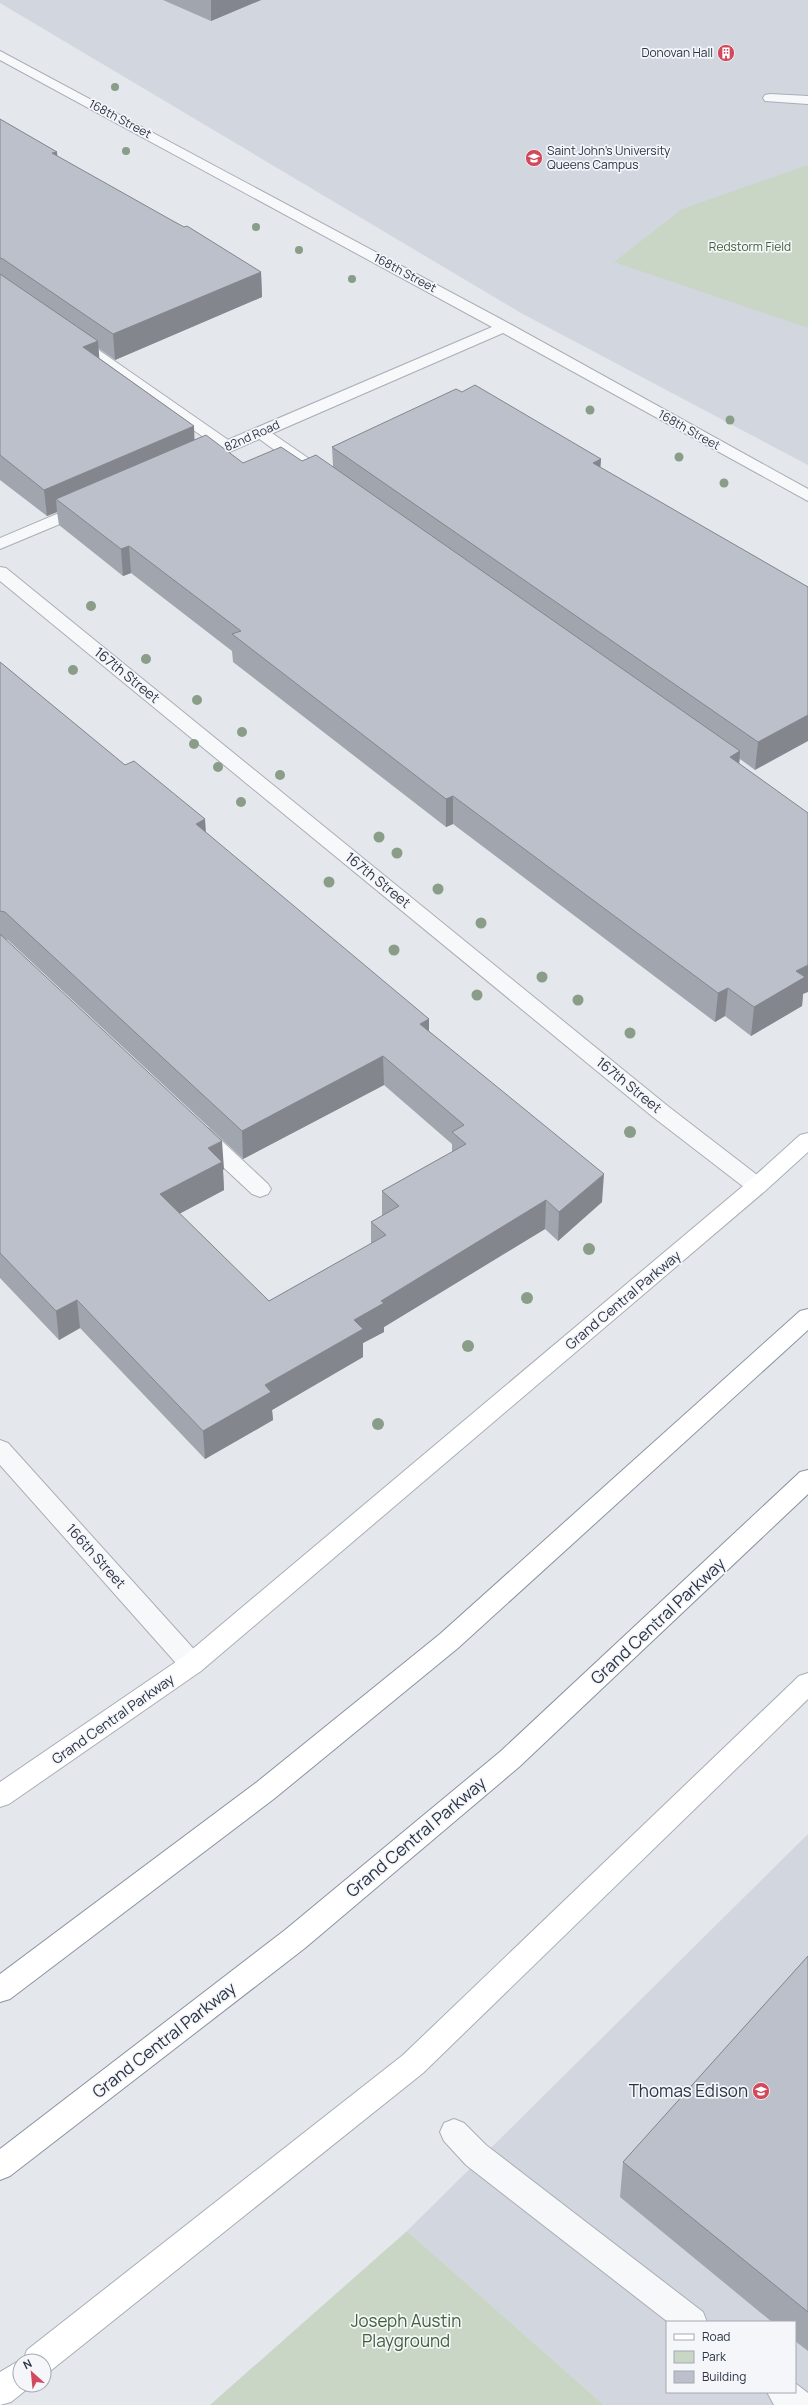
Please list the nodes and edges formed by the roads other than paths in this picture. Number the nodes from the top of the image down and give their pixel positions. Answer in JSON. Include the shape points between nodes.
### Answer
{"nodes":[{"id":1,"x":0,"y":55,"type":"edge"},
{"id":2,"x":770,"y":98,"type":"dead end"},
{"id":3,"x":808,"y":100,"type":"edge"},
{"id":4,"x":504,"y":327,"type":"junction"},
{"id":5,"x":64,"y":333,"type":"edge"},
{"id":6,"x":260,"y":432,"type":"junction"},
{"id":7,"x":228,"y":447,"type":"junction"},
{"id":8,"x":185,"y":465,"type":"edge"},
{"id":9,"x":319,"y":474,"type":"edge"},
{"id":10,"x":808,"y":496,"type":"edge"},
{"id":11,"x":99,"y":502,"type":"edge"},
{"id":12,"x":0,"y":544,"type":"edge"},
{"id":13,"x":0,"y":572,"type":"edge"},
{"id":14,"x":185,"y":1119,"type":"edge"},
{"id":15,"x":808,"y":1140,"type":"edge"},
{"id":16,"x":757,"y":1186,"type":"junction"},
{"id":17,"x":260,"y":1189,"type":"dead end"},
{"id":18,"x":808,"y":1317,"type":"edge"},
{"id":19,"x":0,"y":1449,"type":"edge"},
{"id":20,"x":808,"y":1480,"type":"edge"},
{"id":21,"x":192,"y":1664,"type":"junction"},
{"id":22,"x":808,"y":1683,"type":"edge"},
{"id":23,"x":0,"y":1796,"type":"edge"},
{"id":24,"x":0,"y":1990,"type":"edge"},
{"id":25,"x":454,"y":2132,"type":"dead end"},
{"id":26,"x":0,"y":2166,"type":"edge"},
{"id":27,"x":691,"y":2321,"type":"edge"},
{"id":28,"x":48,"y":2353,"type":"edge"},
{"id":29,"x":12,"y":2381,"type":"edge"},
{"id":30,"x":0,"y":2391,"type":"edge"},
{"id":31,"x":783,"y":2393,"type":"edge"},
{"id":32,"x":799,"y":2405,"type":"edge"}],
"edges":[{"from":1,"to":4,"type":"street","name":"168th Street"},
{"from":2,"to":3,"type":"street"},
{"from":4,"to":6,"type":"street","name":"82nd Road"},
{"from":4,"to":10,"type":"street","name":"168th Street"},
{"from":5,"to":7,"type":"street"},
{"from":6,"to":7,"type":"street","name":"82nd Road"},
{"from":6,"to":9,"type":"street"},
{"from":7,"to":8,"type":"street","name":"82nd Road"},
{"from":11,"to":12,"type":"street"},
{"from":13,"to":16,"type":"street","name":"167th Street","via":[[655,1107]]},
{"from":14,"to":17,"type":"street"},
{"from":15,"to":16,"type":"main road","name":"Grand Central Parkway"},
{"from":16,"to":21,"type":"main road","name":"Grand Central Parkway"},
{"from":18,"to":24,"type":"main road","via":[[449,1641],[266,1790]]},
{"from":19,"to":21,"type":"street","name":"166th Street"},
{"from":20,"to":26,"type":"main road","name":"Grand Central Parkway","via":[[510,1758],[295,1939]]},
{"from":21,"to":23,"type":"main road","name":"Grand Central Parkway"},
{"from":22,"to":28,"type":"main road","via":[[413,2064]]},
{"from":25,"to":27,"type":"street","via":[[476,2155]]},
{"from":29,"to":30,"type":"main road"},
{"from":31,"to":32,"type":"street"}]}
